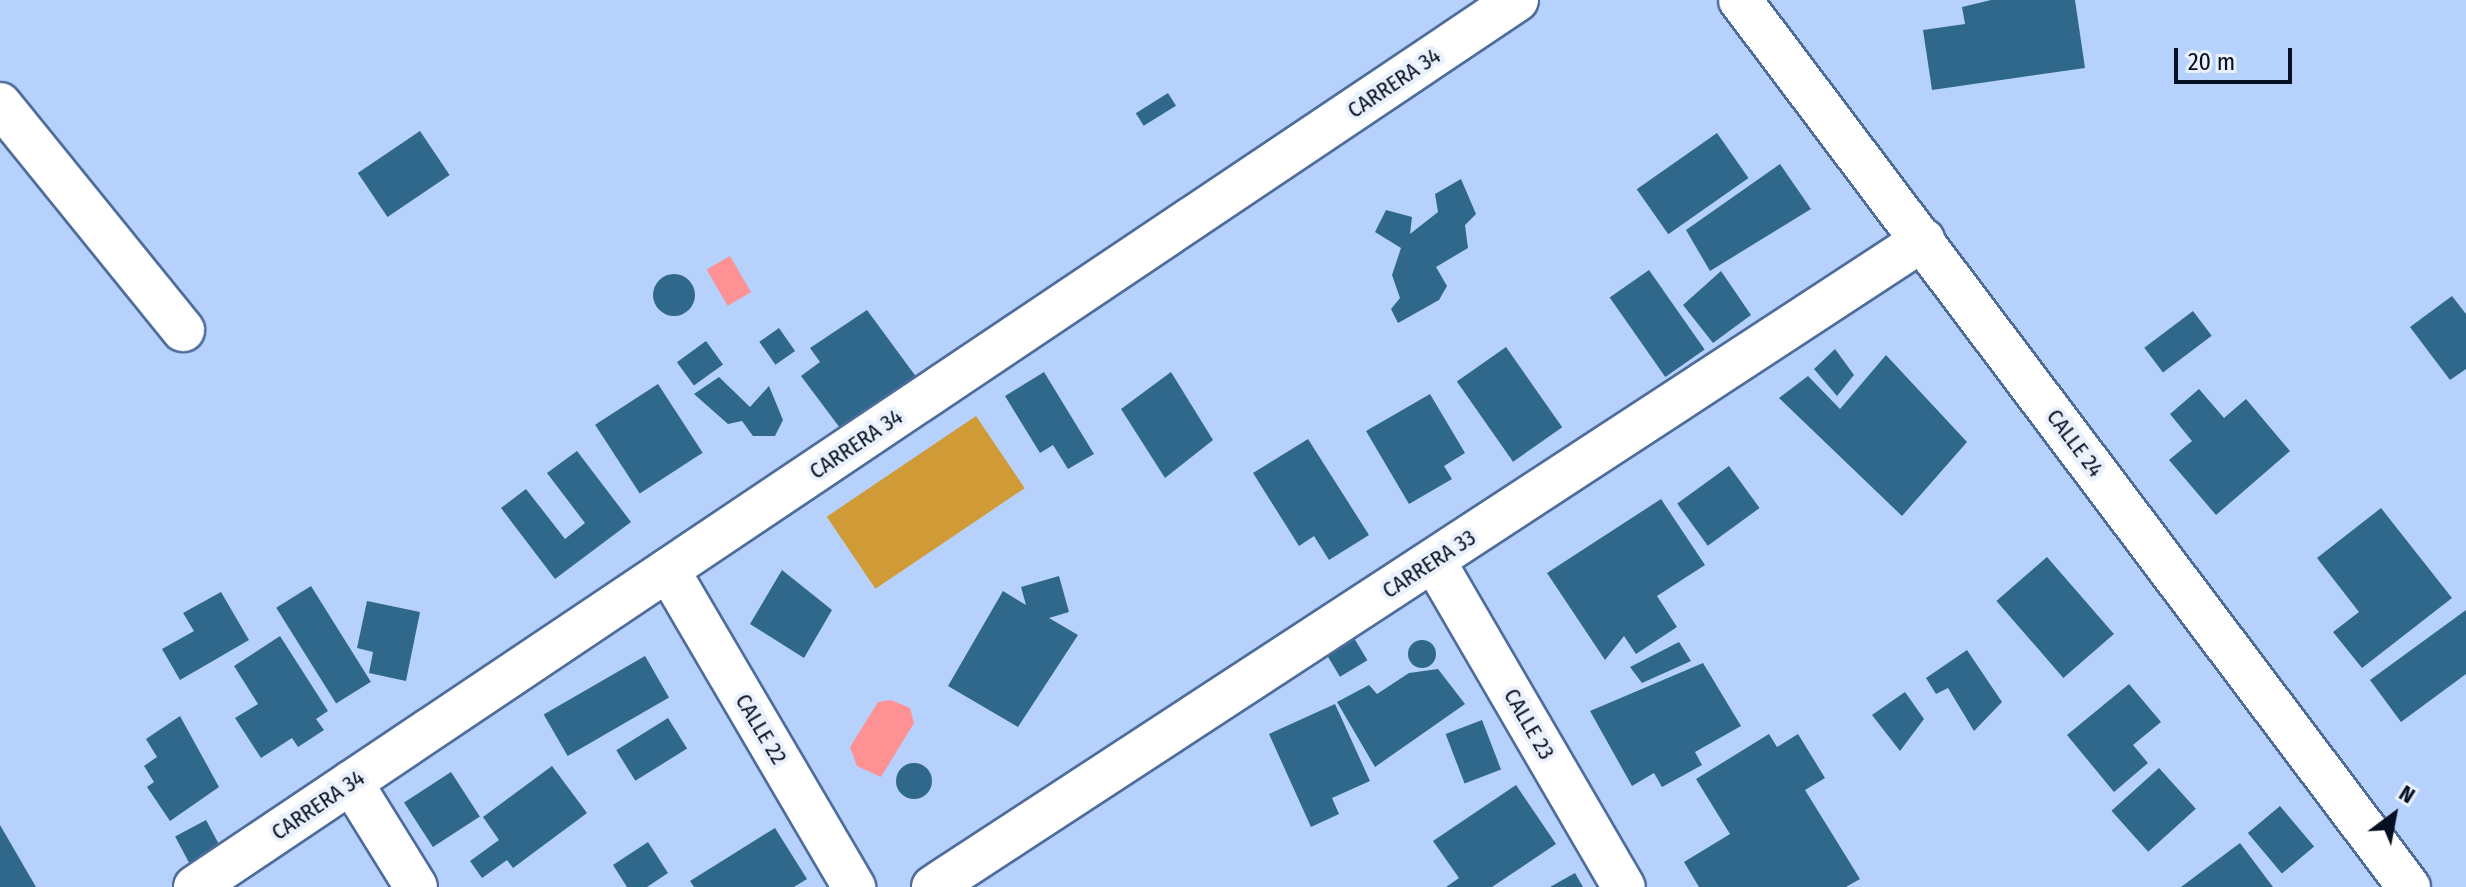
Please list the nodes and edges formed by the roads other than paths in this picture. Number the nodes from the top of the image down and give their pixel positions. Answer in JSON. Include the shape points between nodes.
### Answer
{"nodes":[{"id":1,"x":1517,"y":0,"type":"edge"},
{"id":2,"x":1740,"y":0,"type":"edge"},
{"id":3,"x":0,"y":104,"type":"edge"},
{"id":4,"x":1923,"y":240,"type":"junction"},
{"id":5,"x":183,"y":330,"type":"dead end"},
{"id":6,"x":1434,"y":561,"type":"junction"},
{"id":7,"x":668,"y":570,"type":"junction"},
{"id":8,"x":351,"y":782,"type":"junction"},
{"id":9,"x":195,"y":887,"type":"edge"},
{"id":10,"x":416,"y":887,"type":"edge"},
{"id":11,"x":854,"y":887,"type":"edge"},
{"id":12,"x":933,"y":887,"type":"edge"},
{"id":13,"x":1624,"y":887,"type":"edge"},
{"id":14,"x":2409,"y":887,"type":"edge"}],
"edges":[{"from":1,"to":7,"type":"street","name":"CARRERA 34"},
{"from":2,"to":4,"type":"street","name":"CALLE 24"},
{"from":3,"to":5,"type":"street"},
{"from":4,"to":6,"type":"street","name":"CARRERA 33"},
{"from":4,"to":14,"type":"street","name":"CALLE 24"},
{"from":6,"to":12,"type":"street","name":"CARRERA 33"},
{"from":6,"to":13,"type":"street","name":"CALLE 23"},
{"from":7,"to":8,"type":"street","name":"CARRERA 34"},
{"from":7,"to":11,"type":"street","name":"CALLE 22"},
{"from":8,"to":9,"type":"street","name":"CARRERA 34"},
{"from":8,"to":10,"type":"street"}]}
